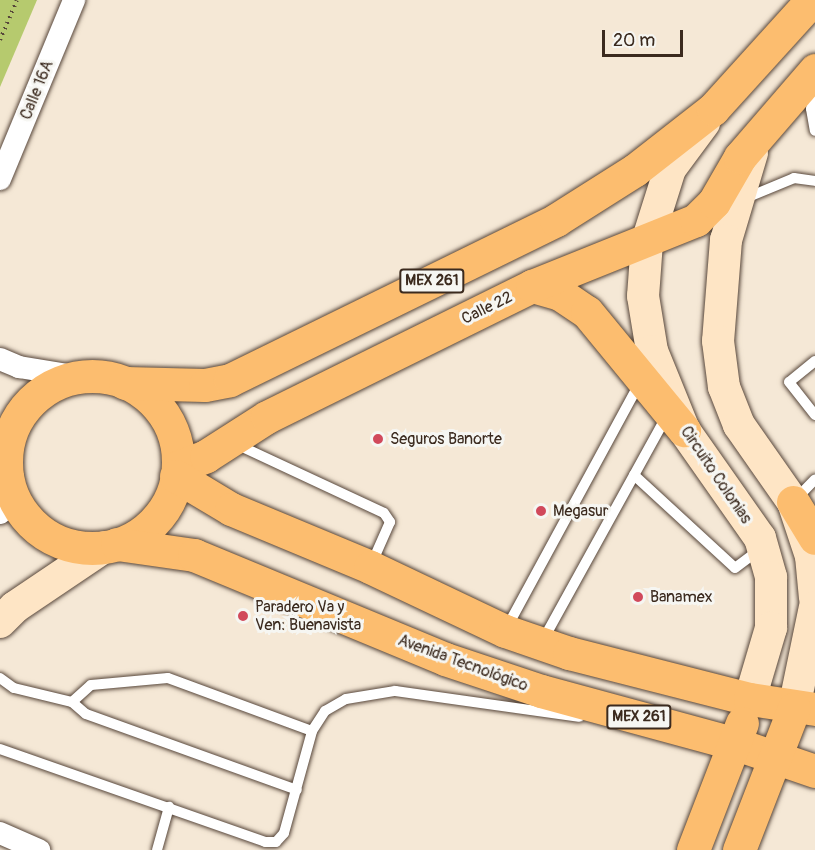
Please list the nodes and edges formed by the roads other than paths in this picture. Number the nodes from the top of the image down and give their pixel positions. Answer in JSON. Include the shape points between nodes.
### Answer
{"nodes":[{"id":1,"x":74,"y":0,"type":"edge"},
{"id":2,"x":813,"y":0,"type":"edge"},
{"id":3,"x":815,"y":70,"type":"edge"},
{"id":4,"x":815,"y":82,"type":"edge"},
{"id":5,"x":713,"y":109,"type":"junction"},
{"id":6,"x":770,"y":124,"type":"junction"},
{"id":7,"x":815,"y":131,"type":"edge"},
{"id":8,"x":0,"y":179,"type":"edge"},
{"id":9,"x":815,"y":181,"type":"edge"},
{"id":10,"x":735,"y":204,"type":"junction"},
{"id":11,"x":647,"y":242,"type":"junction"},
{"id":12,"x":532,"y":286,"type":"junction"},
{"id":13,"x":0,"y":359,"type":"edge"},
{"id":14,"x":815,"y":361,"type":"edge"},
{"id":15,"x":80,"y":377,"type":"junction"},
{"id":16,"x":642,"y":379,"type":"junction"},
{"id":17,"x":125,"y":383,"type":"junction"},
{"id":18,"x":815,"y":415,"type":"edge"},
{"id":19,"x":676,"y":421,"type":"junction"},
{"id":20,"x":230,"y":441,"type":"junction"},
{"id":21,"x":177,"y":471,"type":"junction"},
{"id":22,"x":634,"y":475,"type":"junction"},
{"id":23,"x":5,"y":480,"type":"edge"},
{"id":24,"x":804,"y":490,"type":"edge"},
{"id":25,"x":815,"y":538,"type":"edge"},
{"id":26,"x":111,"y":546,"type":"junction"},
{"id":27,"x":763,"y":548,"type":"junction"},
{"id":28,"x":370,"y":567,"type":"junction"},
{"id":29,"x":815,"y":598,"type":"edge"},
{"id":30,"x":815,"y":608,"type":"edge"},
{"id":31,"x":0,"y":622,"type":"edge"},
{"id":32,"x":505,"y":631,"type":"junction"},
{"id":33,"x":542,"y":644,"type":"junction"},
{"id":34,"x":0,"y":678,"type":"edge"},
{"id":35,"x":750,"y":699,"type":"junction"},
{"id":36,"x":72,"y":702,"type":"junction"},
{"id":37,"x":804,"y":709,"type":"edge"},
{"id":38,"x":312,"y":731,"type":"junction"},
{"id":39,"x":702,"y":734,"type":"junction"},
{"id":40,"x":736,"y":744,"type":"junction"},
{"id":41,"x":0,"y":749,"type":"edge"},
{"id":42,"x":777,"y":756,"type":"junction"},
{"id":43,"x":815,"y":771,"type":"edge"},
{"id":44,"x":297,"y":790,"type":"junction"},
{"id":45,"x":169,"y":807,"type":"junction"},
{"id":46,"x":0,"y":833,"type":"edge"},
{"id":47,"x":39,"y":850,"type":"edge"},
{"id":48,"x":157,"y":850,"type":"edge"},
{"id":49,"x":693,"y":850,"type":"edge"},
{"id":50,"x":739,"y":850,"type":"edge"}],
"edges":[{"from":1,"to":8,"type":"street","name":"Calle 16A"},
{"from":2,"to":5,"type":"main road","name":"Circuito Colonias","number":"MEX 261"},
{"from":3,"to":6,"type":"main road","number":"MEX 261"},
{"from":4,"to":7,"type":"lane","via":[[811,109]]},
{"from":5,"to":11,"type":"main road","name":"Circuito Colonias","number":"MEX 261","via":[[670,169]]},
{"from":5,"to":17,"type":"main road","number":"MEX 261","via":[[635,170],[556,220],[230,380],[205,385]]},
{"from":6,"to":10,"type":"main road","number":"MEX 261","via":[[748,160]]},
{"from":6,"to":11,"type":"main road","name":"Calle 22","number":"MEX 261","via":[[740,157],[714,202],[696,220]]},
{"from":9,"to":10,"type":"lane","via":[[794,178]]},
{"from":10,"to":24,"type":"main road","number":"MEX 261","via":[[720,292],[718,341],[724,387],[739,425]]},
{"from":11,"to":12,"type":"main road","name":"Calle 22","number":"MEX 261"},
{"from":11,"to":19,"type":"main road","name":"Circuito Colonias","number":"MEX 261","via":[[643,296],[652,351]]},
{"from":12,"to":16,"type":"main road","via":[[561,294],[586,312]]},
{"from":12,"to":20,"type":"main road","name":"Calle 22","number":"MEX 261","via":[[267,417]]},
{"from":13,"to":15,"type":"street","via":[[19,367]]},
{"from":14,"to":18,"type":"lane","via":[[789,382]]},
{"from":15,"to":17,"type":"main road"},
{"from":15,"to":23,"type":"main road","via":[[61,382],[30,403],[10,436]]},
{"from":16,"to":19,"type":"main road"},
{"from":16,"to":32,"type":"lane"},
{"from":17,"to":21,"type":"main road","via":[[161,411],[176,443]]},
{"from":19,"to":22,"type":"lane"},
{"from":19,"to":27,"type":"main road","name":"Circuito Colonias","number":"MEX 261"},
{"from":20,"to":21,"type":"main road","name":"Calle 22","number":"MEX 261"},
{"from":20,"to":28,"type":"lane","via":[[384,513],[390,522]]},
{"from":21,"to":26,"type":"main road","via":[[172,491],[156,518]]},
{"from":21,"to":28,"type":"main road","via":[[231,509]]},
{"from":22,"to":27,"type":"lane","via":[[735,568]]},
{"from":22,"to":33,"type":"lane"},
{"from":23,"to":26,"type":"main road","via":[[27,519],[50,537],[76,547]]},
{"from":24,"to":25,"type":"main road"},
{"from":24,"to":29,"type":"main road","number":"MEX 261"},
{"from":26,"to":31,"type":"main road","via":[[15,608]]},
{"from":26,"to":39,"type":"main road","name":"Avenida Tecnológico","number":"MEX 261","via":[[163,548],[194,555],[445,659],[541,691]]},
{"from":27,"to":35,"type":"main road","name":"Circuito Colonias","number":"MEX 261","via":[[771,577],[771,628]]},
{"from":28,"to":32,"type":"main road"},
{"from":30,"to":37,"type":"main road"},
{"from":32,"to":33,"type":"main road"},
{"from":33,"to":35,"type":"main road"},
{"from":34,"to":36,"type":"lane","via":[[14,688]]},
{"from":35,"to":37,"type":"main road"},
{"from":35,"to":40,"type":"main road","name":"Circuito Colonias","number":"MEX 261"},
{"from":36,"to":38,"type":"lane","via":[[91,686],[168,678]]},
{"from":36,"to":44,"type":"lane","via":[[86,714]]},
{"from":37,"to":42,"type":"main road"},
{"from":38,"to":39,"type":"lane","via":[[325,711],[346,699],[395,691]]},
{"from":38,"to":44,"type":"lane"},
{"from":39,"to":40,"type":"main road","name":"Avenida Tecnológico","number":"MEX 261"},
{"from":40,"to":42,"type":"main road","name":"Avenida Tecnológico","number":"MEX 261"},
{"from":40,"to":49,"type":"main road","name":"Circuito Colonias"},
{"from":41,"to":45,"type":"lane"},
{"from":42,"to":43,"type":"main road","name":"Avenida Tecnológico","number":"MEX 261"},
{"from":42,"to":50,"type":"main road"},
{"from":44,"to":45,"type":"lane","via":[[284,833],[276,842],[265,842]]},
{"from":45,"to":48,"type":"lane"},
{"from":46,"to":47,"type":"street"}]}
